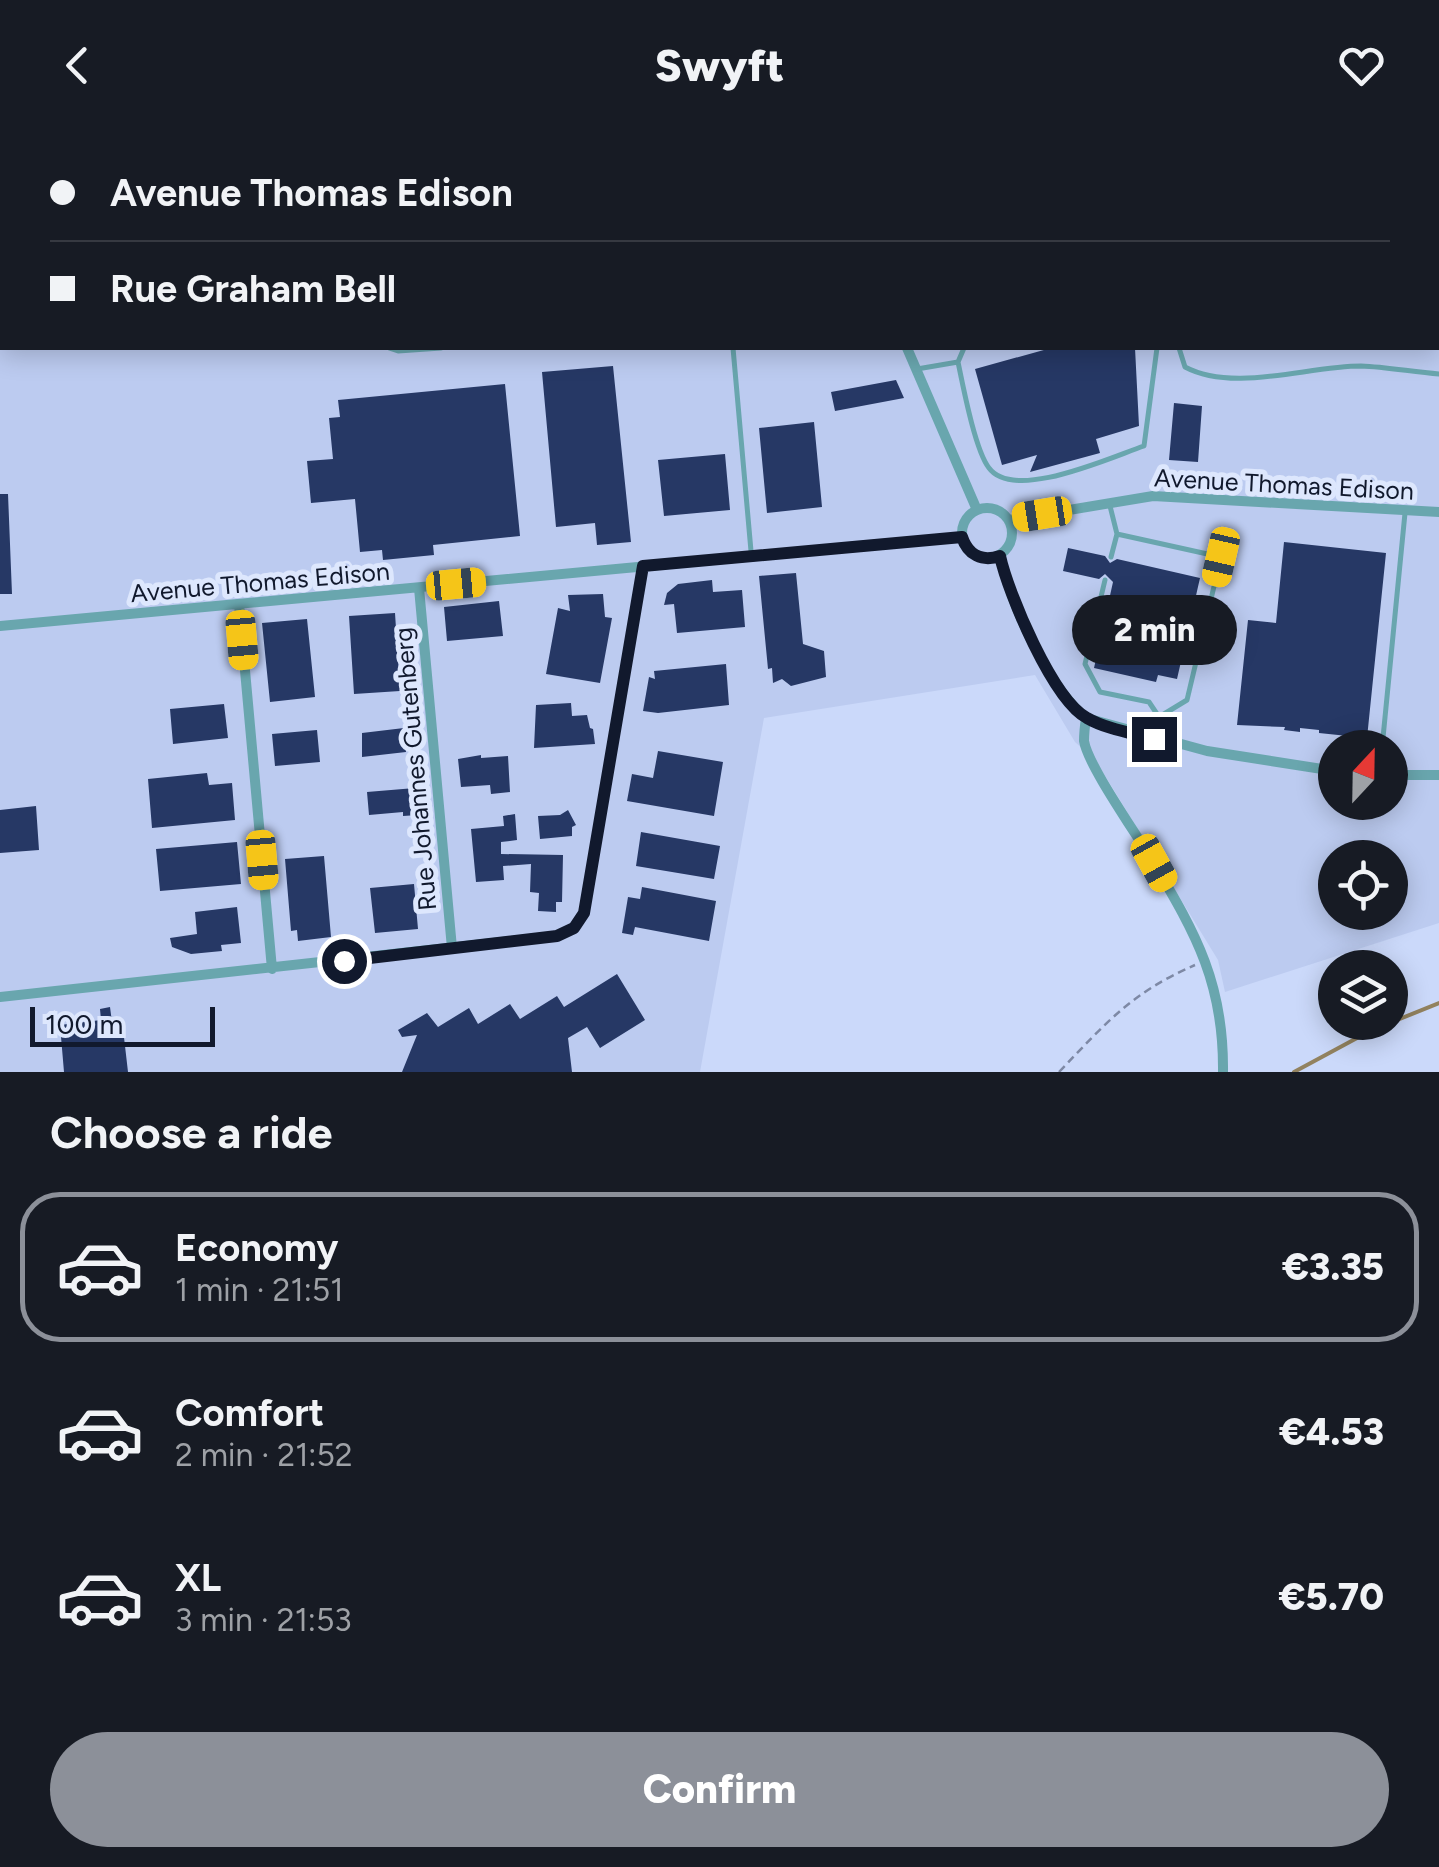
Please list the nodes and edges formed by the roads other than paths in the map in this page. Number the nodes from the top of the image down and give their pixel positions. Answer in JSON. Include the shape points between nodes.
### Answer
{"nodes":[{"id":1,"x":733,"y":350,"type":"edge"},
{"id":2,"x":907,"y":350,"type":"edge"},
{"id":3,"x":963,"y":350,"type":"edge"},
{"id":4,"x":1157,"y":350,"type":"edge"},
{"id":5,"x":1180,"y":350,"type":"edge"},
{"id":6,"x":958,"y":362,"type":"junction"},
{"id":7,"x":916,"y":370,"type":"junction"},
{"id":8,"x":1439,"y":374,"type":"edge"},
{"id":9,"x":1109,"y":503,"type":"junction"},
{"id":10,"x":977,"y":510,"type":"junction"},
{"id":11,"x":1406,"y":510,"type":"junction"},
{"id":12,"x":1439,"y":512,"type":"edge"},
{"id":13,"x":1009,"y":520,"type":"junction"},
{"id":14,"x":1117,"y":534,"type":"junction"},
{"id":15,"x":962,"y":537,"type":"junction"},
{"id":16,"x":751,"y":551,"type":"dead end"},
{"id":17,"x":1000,"y":556,"type":"junction"},
{"id":18,"x":1111,"y":558,"type":"dead end"},
{"id":19,"x":643,"y":566,"type":"junction"},
{"id":20,"x":1105,"y":580,"type":"dead end"},
{"id":21,"x":419,"y":588,"type":"junction"},
{"id":22,"x":239,"y":604,"type":"junction"},
{"id":23,"x":0,"y":626,"type":"edge"},
{"id":24,"x":1159,"y":716,"type":"junction"},
{"id":25,"x":1086,"y":718,"type":"junction"},
{"id":26,"x":1384,"y":730,"type":"edge"},
{"id":27,"x":1154,"y":739,"type":"junction"},
{"id":28,"x":1318,"y":767,"type":"edge"},
{"id":29,"x":1408,"y":775,"type":"edge"},
{"id":30,"x":1439,"y":775,"type":"edge"},
{"id":31,"x":452,"y":948,"type":"junction"},
{"id":32,"x":272,"y":970,"type":"junction"},
{"id":33,"x":0,"y":998,"type":"edge"},
{"id":34,"x":1223,"y":1072,"type":"edge"}],
"edges":[{"from":1,"to":16,"type":"lane"},
{"from":2,"to":7,"type":"street"},
{"from":3,"to":6,"type":"lane"},
{"from":4,"to":6,"type":"lane","via":[[1144,446],[1036,481],[1006,481],[988,468]]},
{"from":5,"to":8,"type":"lane","via":[[1185,367],[1203,377],[1360,366]]},
{"from":6,"to":7,"type":"lane"},
{"from":7,"to":10,"type":"street"},
{"from":9,"to":11,"type":"street","name":"Avenue Thomas Edison","via":[[1224,497]]},
{"from":9,"to":13,"type":"street","name":"Avenue Thomas Edison"},
{"from":9,"to":14,"type":"lane"},
{"from":10,"to":13,"type":"street","via":[[995,509]]},
{"from":10,"to":15,"type":"street","via":[[964,522]]},
{"from":11,"to":12,"type":"street","name":"Avenue Thomas Edison"},
{"from":11,"to":26,"type":"lane"},
{"from":13,"to":17,"type":"street","via":[[1011,542]]},
{"from":14,"to":18,"type":"lane"},
{"from":14,"to":24,"type":"lane","via":[[1221,557],[1187,700]]},
{"from":15,"to":17,"type":"street","via":[[976,556]]},
{"from":15,"to":19,"type":"street","name":"Avenue Thomas Edison"},
{"from":17,"to":25,"type":"street","via":[[1052,676]]},
{"from":19,"to":21,"type":"street","name":"Avenue Thomas Edison"},
{"from":19,"to":31,"type":"street","via":[[584,913],[557,936]]},
{"from":20,"to":24,"type":"lane","via":[[1084,664],[1100,692],[1149,702]]},
{"from":21,"to":22,"type":"street","name":"Avenue Thomas Edison"},
{"from":21,"to":31,"type":"street","name":"Rue Johannes Gutenberg"},
{"from":22,"to":23,"type":"street","name":"Avenue Thomas Edison"},
{"from":22,"to":32,"type":"street"},
{"from":24,"to":27,"type":"lane"},
{"from":25,"to":27,"type":"street"},
{"from":25,"to":34,"type":"street","via":[[1092,762],[1206,961],[1222,1021]]},
{"from":27,"to":28,"type":"street"},
{"from":29,"to":30,"type":"street"},
{"from":31,"to":32,"type":"street"},
{"from":32,"to":33,"type":"street"}]}
